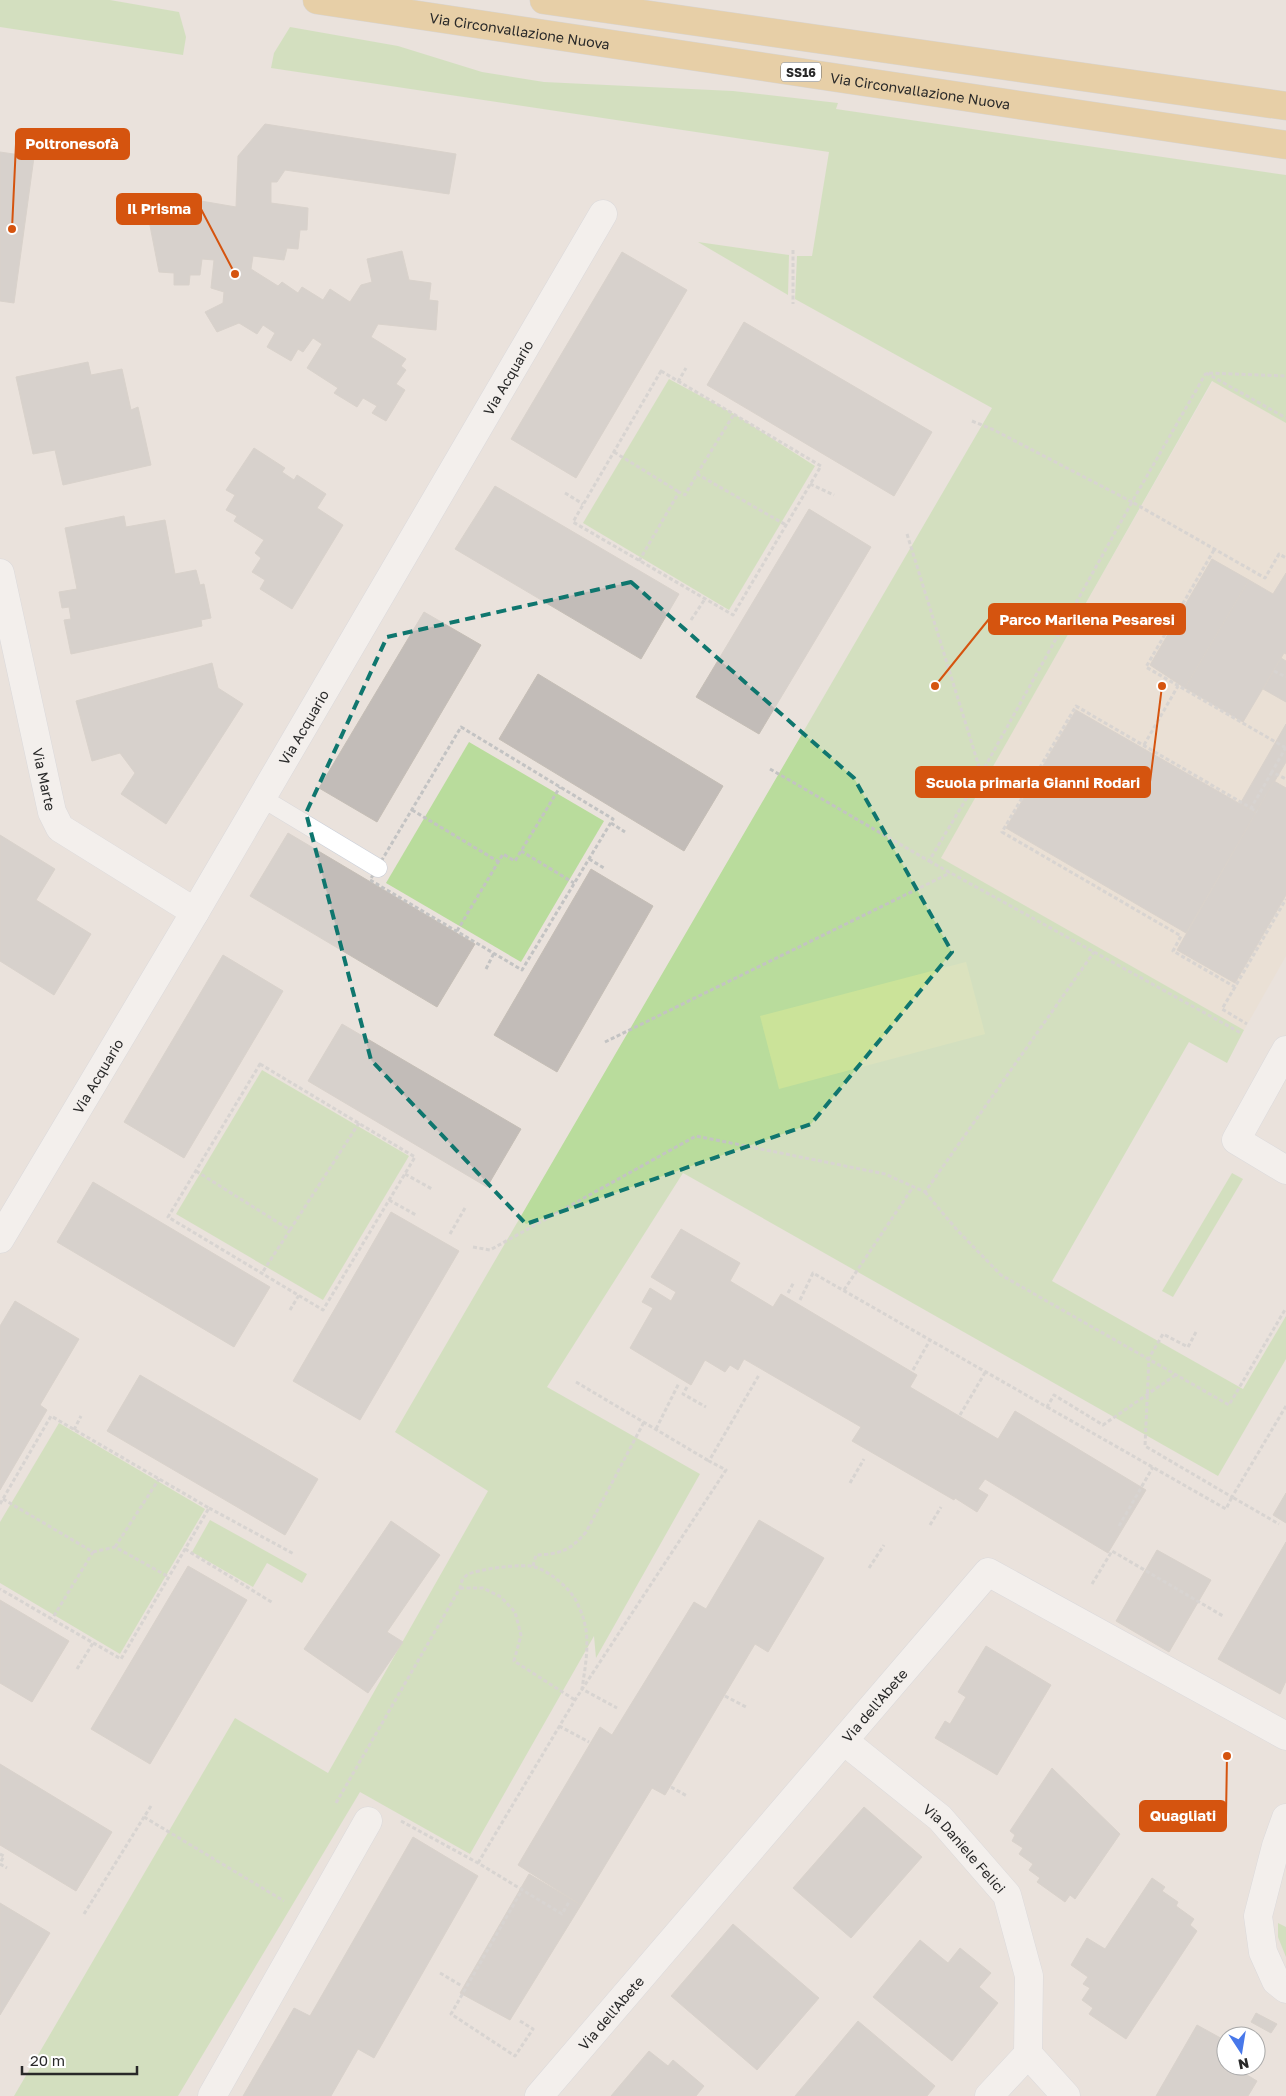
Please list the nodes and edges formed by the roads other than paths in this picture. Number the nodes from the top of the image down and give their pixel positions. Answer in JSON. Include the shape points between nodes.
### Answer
{"nodes":[{"id":1,"x":317,"y":0,"type":"edge"},
{"id":2,"x":544,"y":0,"type":"edge"},
{"id":3,"x":1286,"y":106,"type":"edge"},
{"id":4,"x":1286,"y":145,"type":"edge"},
{"id":5,"x":602,"y":214,"type":"dead end"},
{"id":6,"x":0,"y":573,"type":"edge"},
{"id":7,"x":262,"y":798,"type":"junction"},
{"id":8,"x":378,"y":868,"type":"road end"},
{"id":9,"x":195,"y":912,"type":"junction"},
{"id":10,"x":1286,"y":1050,"type":"edge"},
{"id":11,"x":1286,"y":1170,"type":"edge"},
{"id":12,"x":0,"y":1239,"type":"edge"},
{"id":13,"x":1286,"y":1736,"type":"edge"},
{"id":14,"x":844,"y":1741,"type":"junction"},
{"id":15,"x":1286,"y":1818,"type":"edge"},
{"id":16,"x":368,"y":1821,"type":"dead end"},
{"id":17,"x":1286,"y":1989,"type":"edge"},
{"id":18,"x":1028,"y":2054,"type":"junction"},
{"id":19,"x":212,"y":2096,"type":"edge"},
{"id":20,"x":539,"y":2096,"type":"edge"},
{"id":21,"x":989,"y":2096,"type":"edge"},
{"id":22,"x":1066,"y":2096,"type":"edge"}],
"edges":[{"from":1,"to":4,"type":"main road","name":"Via Circonvallazione Nuova","number":"SS16"},
{"from":2,"to":3,"type":"main road"},
{"from":5,"to":7,"type":"street","name":"Via Acquario"},
{"from":6,"to":9,"type":"street","name":"Via Marte","via":[[52,812],[60,828]]},
{"from":7,"to":8,"type":"lane"},
{"from":7,"to":9,"type":"street","name":"Via Acquario"},
{"from":9,"to":12,"type":"street","name":"Via Acquario"},
{"from":10,"to":11,"type":"street","via":[[1236,1140]]},
{"from":13,"to":14,"type":"street","name":"Via dell'Abete","via":[[988,1572]]},
{"from":14,"to":18,"type":"street","name":"Via Daniele Felici","via":[[940,1818],[1007,1895],[1029,1976]]},
{"from":14,"to":20,"type":"street","name":"Via dell'Abete"},
{"from":15,"to":17,"type":"street","via":[[1258,1916],[1263,1952],[1276,1981]]},
{"from":16,"to":19,"type":"street"},
{"from":18,"to":21,"type":"street"},
{"from":18,"to":22,"type":"street"}]}
